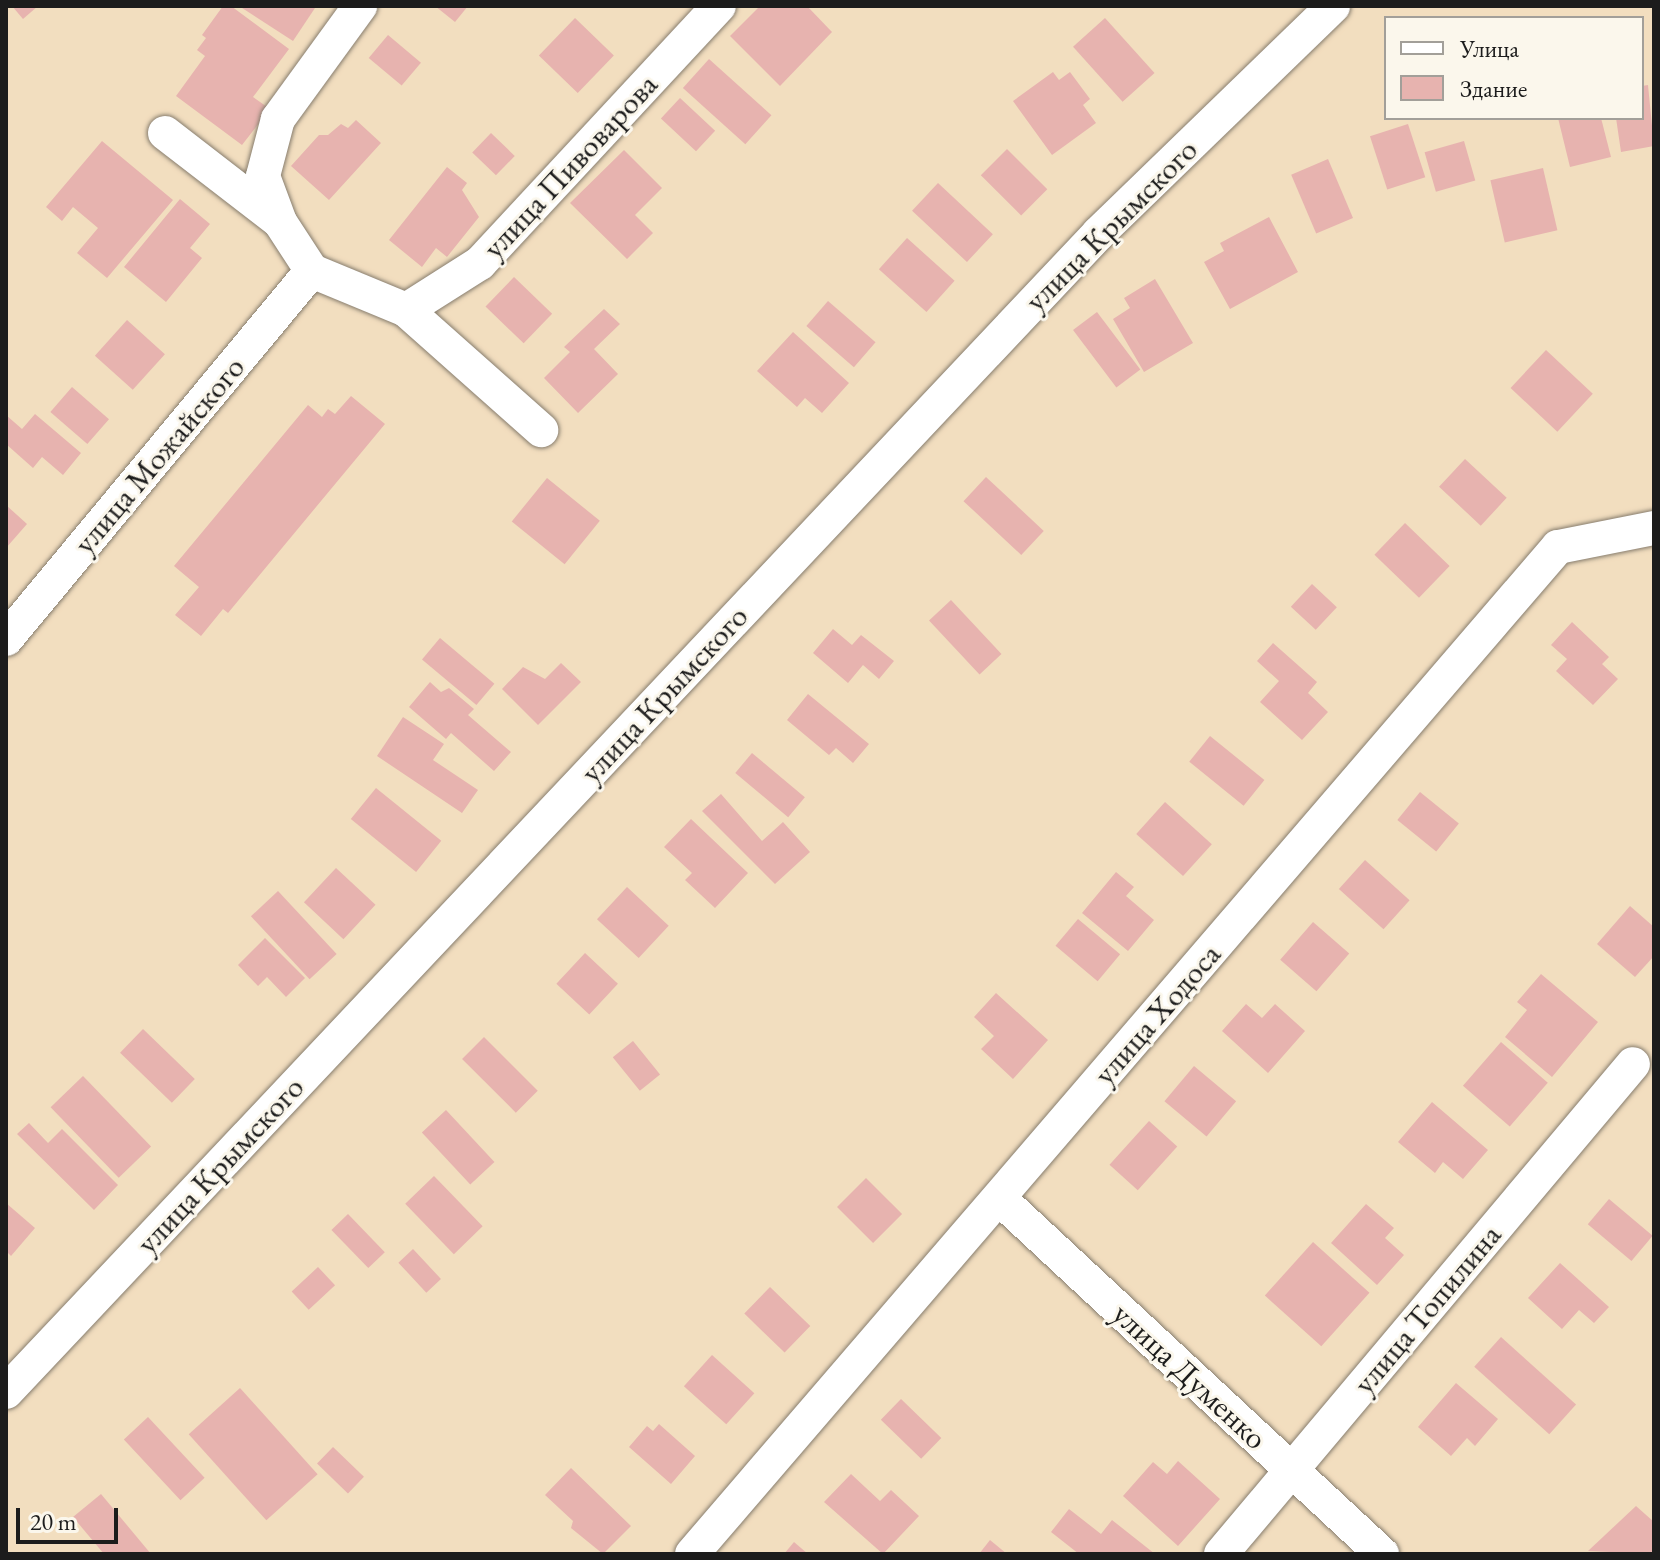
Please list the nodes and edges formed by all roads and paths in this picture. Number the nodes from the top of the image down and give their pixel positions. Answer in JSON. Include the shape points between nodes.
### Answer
{"nodes":[{"id":1,"x":360,"y":6,"type":"edge"},
{"id":2,"x":719,"y":6,"type":"edge"},
{"id":3,"x":1333,"y":6,"type":"edge"},
{"id":4,"x":165,"y":133,"type":"dead end"},
{"id":5,"x":280,"y":222,"type":"junction"},
{"id":6,"x":312,"y":271,"type":"junction"},
{"id":7,"x":406,"y":310,"type":"junction"},
{"id":8,"x":541,"y":430,"type":"dead end"},
{"id":9,"x":1654,"y":528,"type":"edge"},
{"id":10,"x":6,"y":639,"type":"edge"},
{"id":11,"x":1633,"y":1064,"type":"dead end"},
{"id":12,"x":999,"y":1198,"type":"junction"},
{"id":13,"x":6,"y":1392,"type":"edge"},
{"id":14,"x":1292,"y":1470,"type":"junction"},
{"id":15,"x":692,"y":1554,"type":"edge"},
{"id":16,"x":1221,"y":1554,"type":"edge"},
{"id":17,"x":1382,"y":1554,"type":"edge"}],
"edges":[{"from":1,"to":5,"type":"street","via":[[278,119],[263,176]]},
{"from":2,"to":7,"type":"street","name":"улица Пивоварова","via":[[480,263]]},
{"from":3,"to":13,"type":"street","name":"улица Крымского","via":[[1099,233]]},
{"from":4,"to":5,"type":"street"},
{"from":5,"to":6,"type":"street"},
{"from":6,"to":7,"type":"street"},
{"from":6,"to":10,"type":"street","name":"улица Можайского"},
{"from":7,"to":8,"type":"street"},
{"from":9,"to":12,"type":"street","name":"улица Ходоса","via":[[1558,547]]},
{"from":11,"to":14,"type":"street","name":"улица Топилина"},
{"from":12,"to":14,"type":"street","name":"улица Думенко"},
{"from":12,"to":15,"type":"street","name":"улица Ходоса"},
{"from":14,"to":16,"type":"street","name":"улица Топилина"},
{"from":14,"to":17,"type":"street","name":"улица Думенко"}]}
